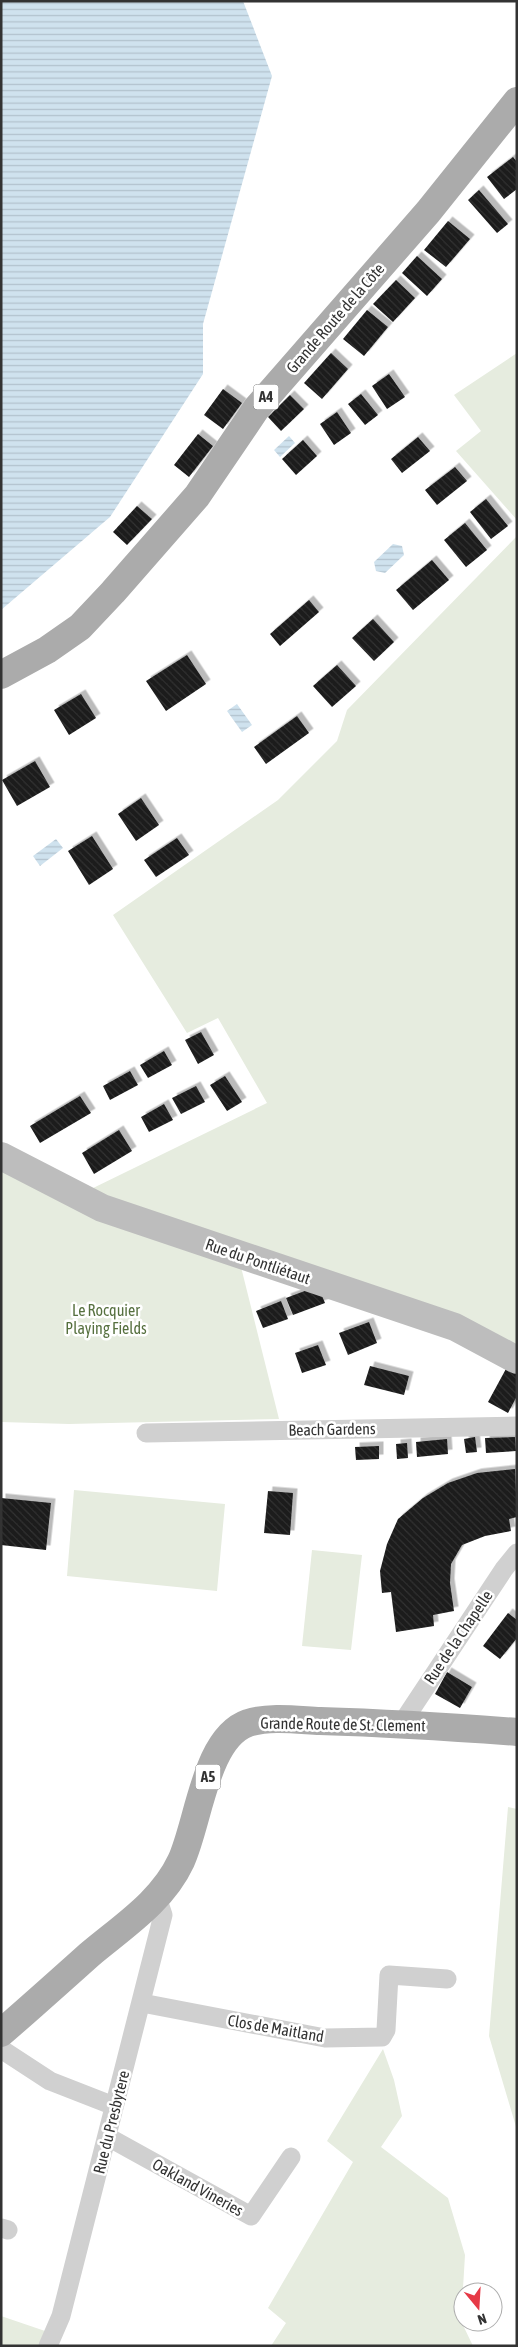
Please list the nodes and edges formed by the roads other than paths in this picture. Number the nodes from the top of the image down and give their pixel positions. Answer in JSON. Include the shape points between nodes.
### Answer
{"nodes":[{"id":1,"x":517,"y":101,"type":"edge"},
{"id":2,"x":1,"y":675,"type":"edge"},
{"id":3,"x":1,"y":1156,"type":"edge"},
{"id":4,"x":517,"y":1360,"type":"edge"},
{"id":5,"x":517,"y":1426,"type":"edge"},
{"id":6,"x":146,"y":1433,"type":"dead end"},
{"id":7,"x":517,"y":1553,"type":"edge"},
{"id":8,"x":402,"y":1723,"type":"junction"},
{"id":9,"x":517,"y":1732,"type":"edge"},
{"id":10,"x":158,"y":1897,"type":"junction"},
{"id":11,"x":447,"y":1979,"type":"dead end"},
{"id":12,"x":142,"y":2003,"type":"junction"},
{"id":13,"x":1,"y":2033,"type":"edge"},
{"id":14,"x":1,"y":2049,"type":"edge"},
{"id":15,"x":114,"y":2106,"type":"junction"},
{"id":16,"x":108,"y":2137,"type":"junction"},
{"id":17,"x":291,"y":2157,"type":"dead end"},
{"id":18,"x":48,"y":2346,"type":"edge"}],
"edges":[{"from":1,"to":2,"type":"main road","name":"Grande Route de la Côte","number":"A4","via":[[428,212],[256,408],[197,496],[113,592],[80,627],[47,650]]},
{"from":3,"to":4,"type":"main road","name":"Rue du Pontliétaut","via":[[102,1208],[455,1327]]},
{"from":5,"to":6,"type":"street","name":"Beach Gardens"},
{"from":7,"to":8,"type":"street","name":"Rue de la Chapelle"},
{"from":8,"to":9,"type":"main road","name":"Grande Route de St. Clement","number":"A5"},
{"from":8,"to":10,"type":"main road","name":"Grande Route de St. Clement","number":"A5","via":[[277,1720],[249,1723],[235,1730],[213,1759],[180,1863]]},
{"from":10,"to":12,"type":"street","name":"Rue du Presbytere","via":[[163,1915]]},
{"from":10,"to":13,"type":"main road","name":"Grande Route de St. Clement","number":"A5"},
{"from":11,"to":12,"type":"street","name":"Clos de Maitland","via":[[390,1975],[386,2030],[382,2036],[326,2038]]},
{"from":12,"to":15,"type":"street","name":"Rue du Presbytere"},
{"from":14,"to":15,"type":"street","via":[[50,2082]]},
{"from":15,"to":16,"type":"street","name":"Rue du Presbytere"},
{"from":16,"to":17,"type":"street","name":"Oakland Vineries","via":[[251,2216]]},
{"from":16,"to":18,"type":"street","name":"Rue du Presbytere","via":[[61,2316]]}]}
